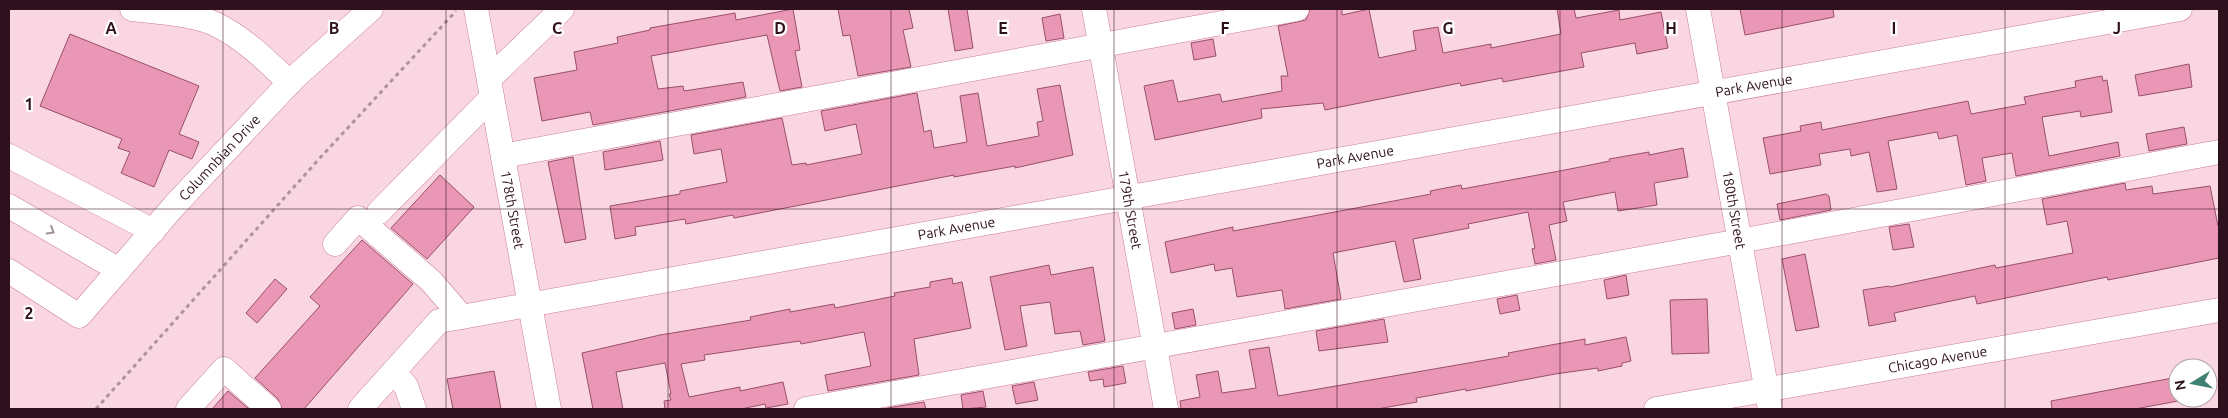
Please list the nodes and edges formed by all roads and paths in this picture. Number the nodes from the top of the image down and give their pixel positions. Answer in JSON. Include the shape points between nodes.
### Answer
{"nodes":[{"id":1,"x":132,"y":9,"type":"edge"},
{"id":2,"x":371,"y":9,"type":"edge"},
{"id":3,"x":458,"y":9,"type":"edge"},
{"id":4,"x":476,"y":9,"type":"edge"},
{"id":5,"x":562,"y":9,"type":"edge"},
{"id":6,"x":1094,"y":9,"type":"edge"},
{"id":7,"x":1296,"y":9,"type":"edge"},
{"id":8,"x":1698,"y":9,"type":"edge"},
{"id":9,"x":2180,"y":9,"type":"edge"},
{"id":10,"x":1101,"y":44,"type":"junction"},
{"id":11,"x":290,"y":83,"type":"junction"},
{"id":12,"x":490,"y":88,"type":"junction"},
{"id":13,"x":1713,"y":93,"type":"junction"},
{"id":14,"x":2219,"y":152,"type":"edge"},
{"id":15,"x":9,"y":156,"type":"edge"},
{"id":16,"x":503,"y":156,"type":"junction"},
{"id":17,"x":1128,"y":196,"type":"junction"},
{"id":18,"x":9,"y":206,"type":"edge"},
{"id":19,"x":379,"y":212,"type":"dead end"},
{"id":20,"x":153,"y":231,"type":"junction"},
{"id":21,"x":1740,"y":241,"type":"junction"},
{"id":22,"x":335,"y":244,"type":"dead end"},
{"id":23,"x":118,"y":270,"type":"junction"},
{"id":24,"x":9,"y":271,"type":"edge"},
{"id":25,"x":530,"y":304,"type":"junction"},
{"id":26,"x":2219,"y":310,"type":"edge"},
{"id":27,"x":462,"y":317,"type":"junction"},
{"id":28,"x":1155,"y":346,"type":"junction"},
{"id":29,"x":393,"y":372,"type":"junction"},
{"id":30,"x":1769,"y":399,"type":"edge"},
{"id":31,"x":96,"y":409,"type":"edge"},
{"id":32,"x":188,"y":409,"type":"edge"},
{"id":33,"x":269,"y":409,"type":"edge"},
{"id":34,"x":360,"y":409,"type":"edge"},
{"id":35,"x":414,"y":409,"type":"edge"},
{"id":36,"x":549,"y":409,"type":"edge"},
{"id":37,"x":806,"y":409,"type":"edge"},
{"id":38,"x":1166,"y":409,"type":"edge"},
{"id":39,"x":1656,"y":409,"type":"edge"}],
"edges":[{"from":1,"to":11,"type":"street","via":[[179,15],[214,24],[260,53]]},
{"from":2,"to":11,"type":"street","name":"Columnbian Drive"},
{"from":3,"to":31,"type":"path"},
{"from":4,"to":12,"type":"street","name":"178th Street"},
{"from":5,"to":12,"type":"street"},
{"from":6,"to":10,"type":"street","name":"179th Street"},
{"from":7,"to":10,"type":"street"},
{"from":8,"to":13,"type":"street","name":"180th Street"},
{"from":9,"to":13,"type":"street","name":"Park Avenue"},
{"from":10,"to":16,"type":"street"},
{"from":10,"to":17,"type":"street","name":"179th Street"},
{"from":11,"to":20,"type":"street","name":"Columnbian Drive"},
{"from":12,"to":16,"type":"street","name":"178th Street"},
{"from":12,"to":19,"type":"street"},
{"from":13,"to":17,"type":"street","name":"Park Avenue"},
{"from":13,"to":21,"type":"street","name":"180th Street"},
{"from":14,"to":21,"type":"street"},
{"from":15,"to":20,"type":"street"},
{"from":16,"to":25,"type":"street","name":"178th Street"},
{"from":17,"to":25,"type":"street","name":"Park Avenue"},
{"from":17,"to":28,"type":"street","name":"179th Street"},
{"from":18,"to":23,"type":"street","one_way":true},
{"from":20,"to":23,"type":"street","name":"Columnbian Drive"},
{"from":21,"to":28,"type":"street"},
{"from":21,"to":30,"type":"street","name":"180th Street"},
{"from":22,"to":27,"type":"street","via":[[358,218],[431,281]]},
{"from":23,"to":24,"type":"street","name":"Columnbian Drive","via":[[79,316]]},
{"from":25,"to":27,"type":"street","name":"Park Avenue"},
{"from":25,"to":36,"type":"street","name":"178th Street"},
{"from":26,"to":30,"type":"street","name":"Chicago Avenue"},
{"from":27,"to":29,"type":"street","name":"Park Avenue","via":[[438,321]]},
{"from":28,"to":37,"type":"street"},
{"from":28,"to":38,"type":"street","name":"179th Street"},
{"from":29,"to":34,"type":"street","name":"Park Avenue"},
{"from":29,"to":35,"type":"street","via":[[406,386]]},
{"from":30,"to":39,"type":"street","name":"Chicago Avenue"},
{"from":32,"to":33,"type":"street","via":[[224,369]]}]}
